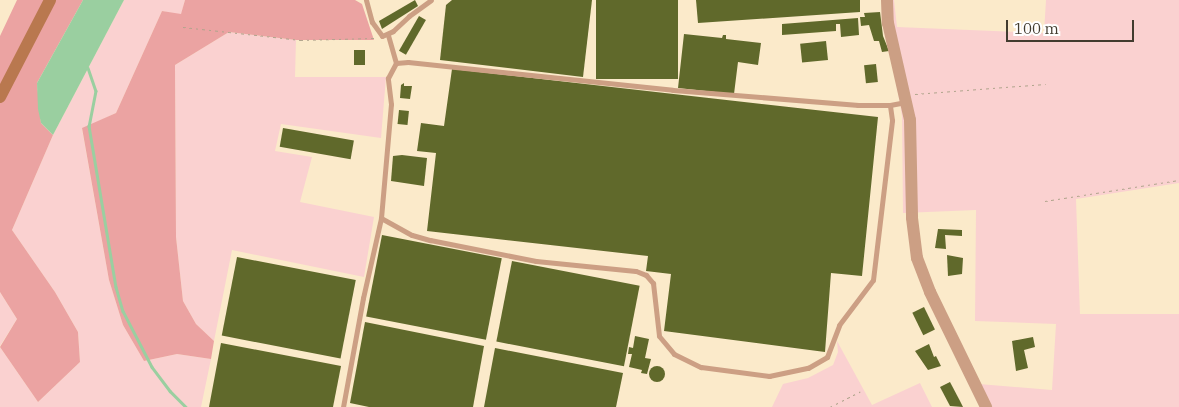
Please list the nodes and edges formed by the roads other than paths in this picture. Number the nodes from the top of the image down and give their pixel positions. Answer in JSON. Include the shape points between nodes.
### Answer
{"nodes":[{"id":1,"x":50,"y":0,"type":"edge"},
{"id":2,"x":366,"y":0,"type":"edge"},
{"id":3,"x":431,"y":0,"type":"edge"},
{"id":4,"x":887,"y":0,"type":"edge"},
{"id":5,"x":385,"y":36,"type":"junction"},
{"id":6,"x":396,"y":63,"type":"junction"},
{"id":7,"x":0,"y":97,"type":"edge"},
{"id":8,"x":905,"y":98,"type":"junction"},
{"id":9,"x":890,"y":105,"type":"junction"},
{"id":10,"x":381,"y":218,"type":"junction"},
{"id":11,"x":343,"y":407,"type":"edge"},
{"id":12,"x":986,"y":407,"type":"edge"}],
"edges":[{"from":1,"to":7,"type":"main road"},
{"from":2,"to":5,"type":"lane","via":[[372,22]]},
{"from":3,"to":5,"type":"lane"},
{"from":4,"to":8,"type":"street","via":[[888,23]]},
{"from":5,"to":6,"type":"lane"},
{"from":6,"to":9,"type":"lane","via":[[673,90]]},
{"from":6,"to":10,"type":"lane","via":[[388,78],[392,104]]},
{"from":8,"to":9,"type":"lane"},
{"from":8,"to":12,"type":"street","via":[[910,120],[912,218],[917,258]]},
{"from":9,"to":10,"type":"lane","via":[[892,120],[873,280],[838,325],[827,357],[808,368],[769,376],[701,367],[674,354],[658,336],[653,283],[636,271],[536,261],[430,240],[412,235]]},
{"from":10,"to":11,"type":"lane","via":[[362,298]]}]}
